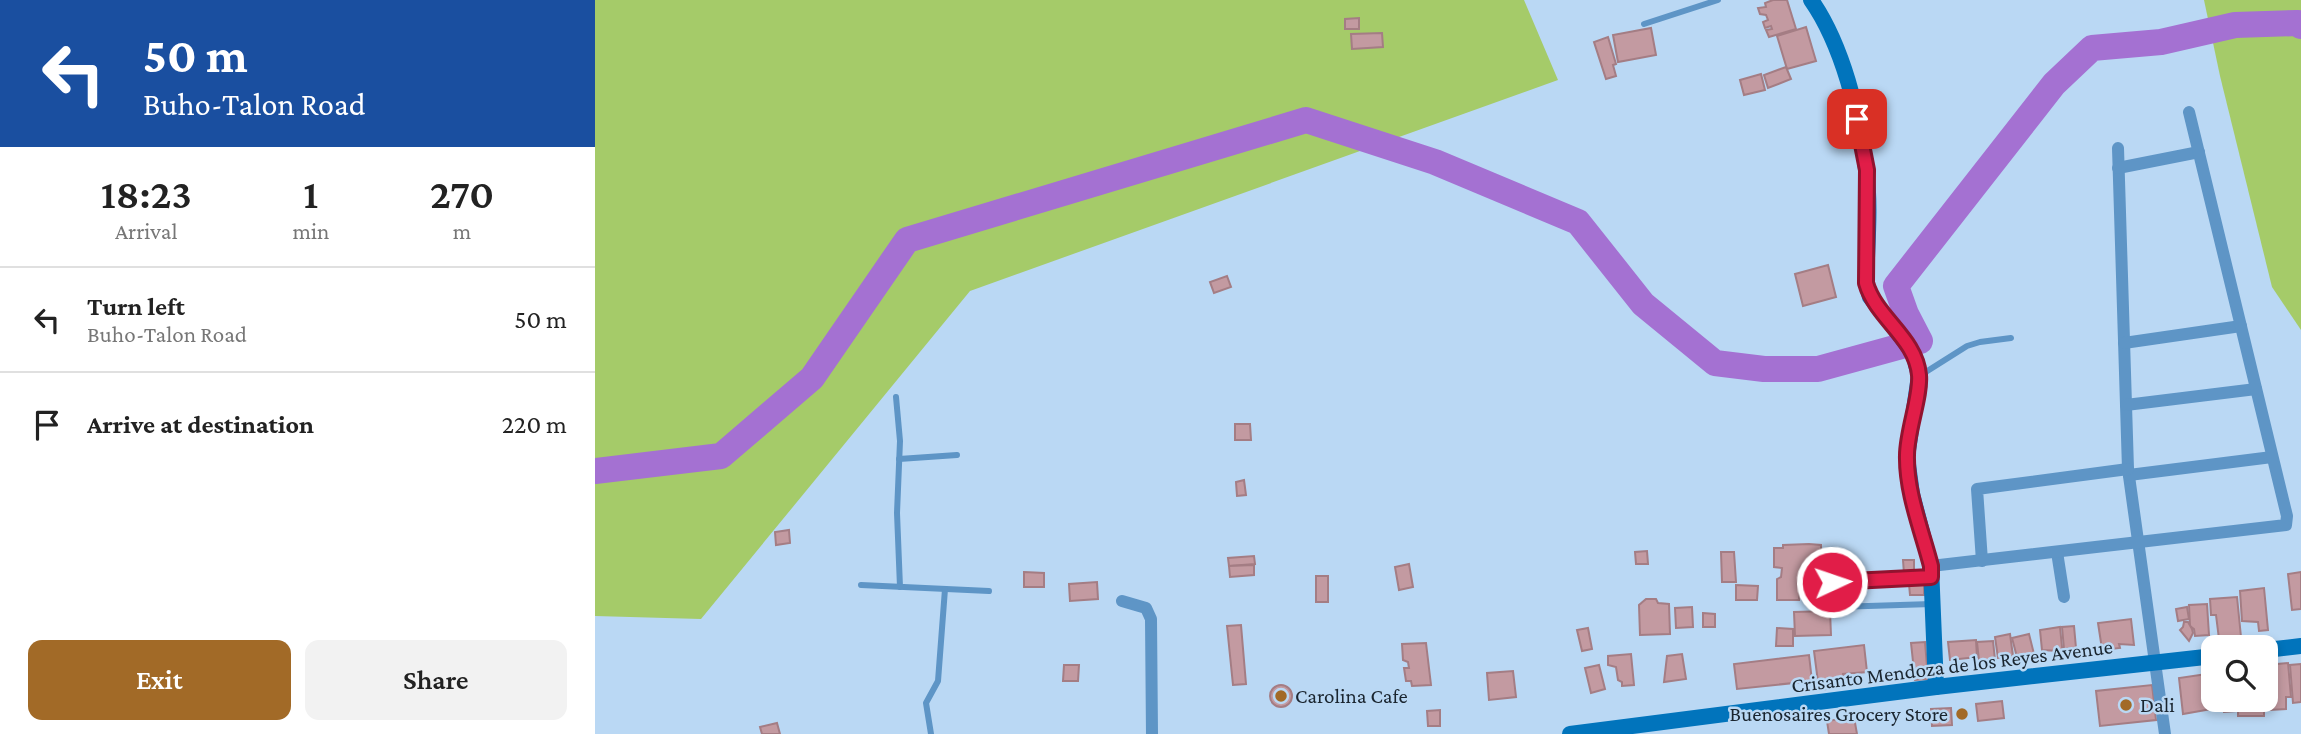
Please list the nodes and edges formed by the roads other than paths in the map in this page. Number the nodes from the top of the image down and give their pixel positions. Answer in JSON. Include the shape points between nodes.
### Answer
{"nodes":[{"id":1,"x":1718,"y":0,"type":"edge"},
{"id":2,"x":1811,"y":0,"type":"edge"},
{"id":3,"x":1644,"y":24,"type":"dead end"},
{"id":4,"x":2189,"y":112,"type":"dead end"},
{"id":5,"x":2118,"y":148,"type":"dead end"},
{"id":6,"x":2199,"y":152,"type":"junction"},
{"id":7,"x":2118,"y":168,"type":"junction"},
{"id":8,"x":2241,"y":326,"type":"junction"},
{"id":9,"x":2011,"y":338,"type":"dead end"},
{"id":10,"x":2124,"y":343,"type":"junction"},
{"id":11,"x":1919,"y":376,"type":"junction"},
{"id":12,"x":2256,"y":388,"type":"junction"},
{"id":13,"x":896,"y":397,"type":"dead end"},
{"id":14,"x":2126,"y":405,"type":"junction"},
{"id":15,"x":957,"y":455,"type":"dead end"},
{"id":16,"x":2272,"y":457,"type":"junction"},
{"id":17,"x":899,"y":459,"type":"junction"},
{"id":18,"x":2128,"y":472,"type":"junction"},
{"id":19,"x":2137,"y":543,"type":"junction"},
{"id":20,"x":2057,"y":552,"type":"junction"},
{"id":21,"x":1982,"y":561,"type":"junction"},
{"id":22,"x":1931,"y":571,"type":"junction"},
{"id":23,"x":1832,"y":582,"type":"dead end"},
{"id":24,"x":861,"y":585,"type":"dead end"},
{"id":25,"x":900,"y":587,"type":"junction"},
{"id":26,"x":946,"y":589,"type":"junction"},
{"id":27,"x":989,"y":592,"type":"dead end"},
{"id":28,"x":2064,"y":597,"type":"dead end"},
{"id":29,"x":1122,"y":601,"type":"dead end"},
{"id":30,"x":1933,"y":604,"type":"junction"},
{"id":31,"x":1836,"y":607,"type":"dead end"},
{"id":32,"x":2301,"y":646,"type":"edge"},
{"id":33,"x":2278,"y":649,"type":"edge"},
{"id":34,"x":2201,"y":658,"type":"edge"},
{"id":35,"x":2156,"y":664,"type":"junction"},
{"id":36,"x":1936,"y":687,"type":"junction"},
{"id":37,"x":931,"y":734,"type":"edge"},
{"id":38,"x":1152,"y":734,"type":"edge"},
{"id":39,"x":1570,"y":734,"type":"edge"},
{"id":40,"x":2165,"y":734,"type":"edge"}],
"edges":[{"from":1,"to":3,"type":"lane"},
{"from":2,"to":11,"type":"street","via":[[1837,45],[1862,144],[1867,170],[1866,283],[1870,297],[1913,352]]},
{"from":4,"to":6,"type":"street"},
{"from":5,"to":7,"type":"street"},
{"from":6,"to":7,"type":"street"},
{"from":6,"to":8,"type":"street"},
{"from":7,"to":10,"type":"street"},
{"from":8,"to":10,"type":"street"},
{"from":8,"to":12,"type":"street"},
{"from":9,"to":11,"type":"lane","via":[[1967,346]]},
{"from":10,"to":14,"type":"street"},
{"from":11,"to":22,"type":"street","via":[[1907,457]]},
{"from":12,"to":14,"type":"street"},
{"from":12,"to":16,"type":"street"},
{"from":13,"to":17,"type":"lane"},
{"from":14,"to":18,"type":"street"},
{"from":15,"to":17,"type":"lane"},
{"from":16,"to":18,"type":"street"},
{"from":16,"to":19,"type":"street","via":[[2286,525]]},
{"from":17,"to":25,"type":"lane"},
{"from":18,"to":19,"type":"street"},
{"from":18,"to":21,"type":"street","via":[[1977,489]]},
{"from":19,"to":20,"type":"street"},
{"from":19,"to":35,"type":"street"},
{"from":20,"to":21,"type":"street"},
{"from":20,"to":28,"type":"street"},
{"from":21,"to":22,"type":"street"},
{"from":22,"to":23,"type":"lane"},
{"from":22,"to":30,"type":"street"},
{"from":24,"to":25,"type":"lane"},
{"from":25,"to":26,"type":"lane"},
{"from":26,"to":27,"type":"lane"},
{"from":26,"to":37,"type":"lane","via":[[938,681],[926,703]]},
{"from":29,"to":38,"type":"street","via":[[1146,608],[1151,619]]},
{"from":30,"to":31,"type":"lane"},
{"from":30,"to":36,"type":"street"},
{"from":32,"to":33,"type":"street"},
{"from":34,"to":35,"type":"street","name":"Crisanto Mendoza de los Reyes Avenue"},
{"from":35,"to":36,"type":"street","name":"Crisanto Mendoza de los Reyes Avenue"},
{"from":35,"to":40,"type":"street"},
{"from":36,"to":39,"type":"street","name":"Crisanto Mendoza de los Reyes Avenue"}]}
